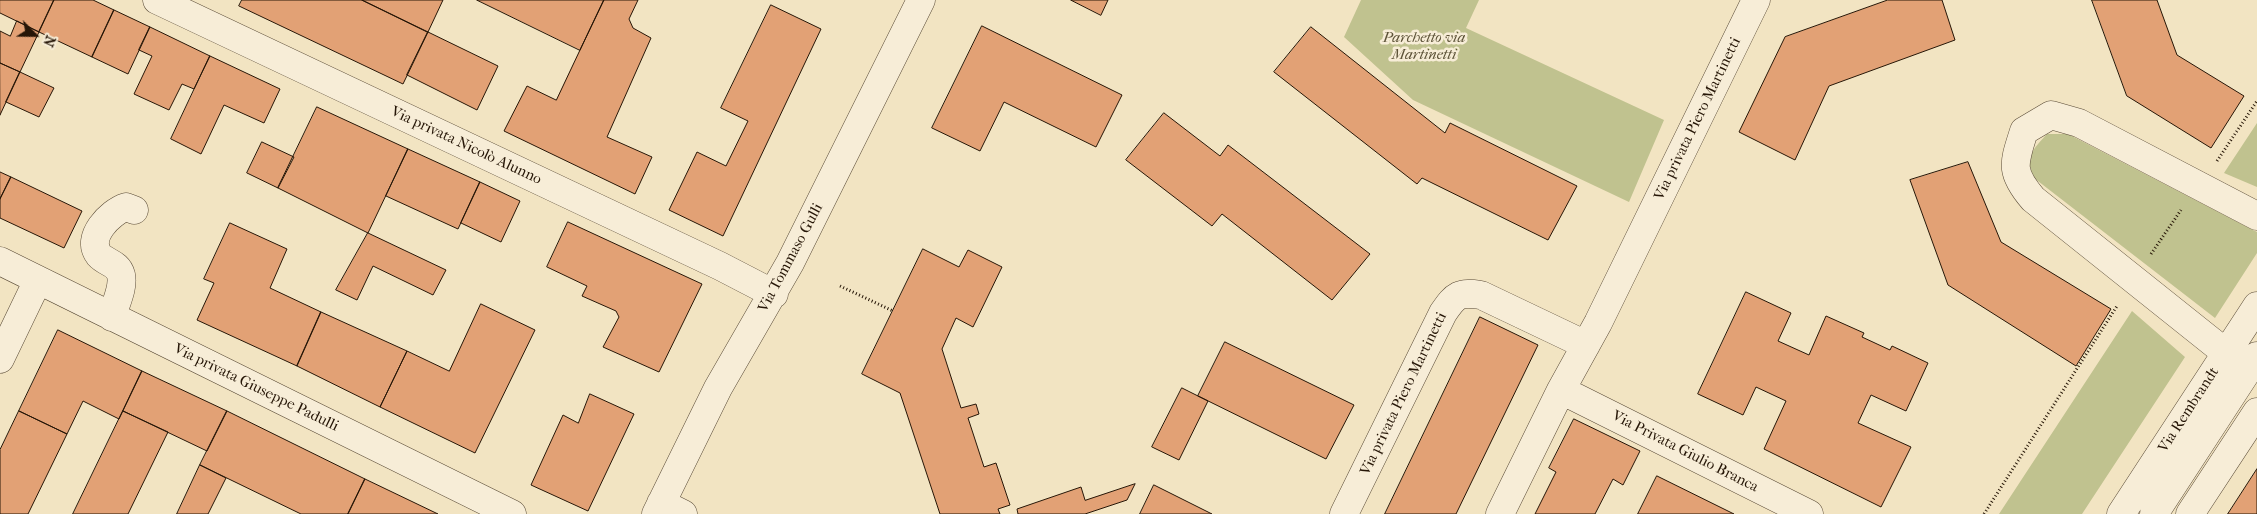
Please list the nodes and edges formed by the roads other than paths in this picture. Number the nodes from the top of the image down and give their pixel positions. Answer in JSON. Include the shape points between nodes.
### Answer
{"nodes":[{"id":1,"x":157,"y":0,"type":"edge"},
{"id":2,"x":921,"y":0,"type":"edge"},
{"id":3,"x":1756,"y":0,"type":"edge"},
{"id":4,"x":134,"y":210,"type":"dead end"},
{"id":5,"x":2257,"y":216,"type":"edge"},
{"id":6,"x":0,"y":261,"type":"edge"},
{"id":7,"x":38,"y":280,"type":"junction"},
{"id":8,"x":774,"y":294,"type":"junction"},
{"id":9,"x":2257,"y":306,"type":"edge"},
{"id":10,"x":112,"y":316,"type":"junction"},
{"id":11,"x":1586,"y":345,"type":"junction"},
{"id":12,"x":2226,"y":353,"type":"junction"},
{"id":13,"x":2257,"y":356,"type":"edge"},
{"id":14,"x":0,"y":359,"type":"edge"},
{"id":15,"x":1561,"y":390,"type":"junction"},
{"id":16,"x":2257,"y":412,"type":"edge"},
{"id":17,"x":667,"y":510,"type":"edge"},
{"id":18,"x":512,"y":514,"type":"edge"},
{"id":19,"x":1344,"y":514,"type":"edge"},
{"id":20,"x":1500,"y":514,"type":"edge"},
{"id":21,"x":1809,"y":514,"type":"edge"},
{"id":22,"x":2120,"y":514,"type":"edge"},
{"id":23,"x":2154,"y":514,"type":"edge"},
{"id":24,"x":2190,"y":514,"type":"edge"}],
"edges":[{"from":1,"to":8,"type":"street","name":"Via privata Nicolò Alunno"},
{"from":2,"to":8,"type":"street","name":"Via Tommaso Gulli"},
{"from":3,"to":11,"type":"street","name":"Via privata Piero Martinetti"},
{"from":4,"to":10,"type":"street","via":[[126,207],[110,215],[96,239],[98,254],[118,267],[121,274],[122,283]]},
{"from":5,"to":12,"type":"street","via":[[2080,123],[2051,114],[2024,131],[2014,162],[2021,185],[2032,199]]},
{"from":6,"to":7,"type":"street","name":"Via privata Giuseppe Padulli"},
{"from":7,"to":10,"type":"street","name":"Via privata Giuseppe Padulli"},
{"from":7,"to":14,"type":"street"},
{"from":8,"to":17,"type":"street","name":"Via Tommaso Gulli","via":[[718,388]]},
{"from":9,"to":12,"type":"street","name":"Via Rembrandt"},
{"from":10,"to":18,"type":"street","name":"Via privata Giuseppe Padulli"},
{"from":11,"to":15,"type":"street","name":"Via privata Piero Martinetti"},
{"from":11,"to":19,"type":"street","name":"Via privata Piero Martinetti","via":[[1481,295],[1463,293],[1453,299]]},
{"from":12,"to":22,"type":"street","name":"Via Rembrandt"},
{"from":13,"to":23,"type":"street","name":"Via Rembrandt"},
{"from":15,"to":20,"type":"street","name":"Via privata Piero Martinetti"},
{"from":15,"to":21,"type":"street","name":"Via Privata Giulio Branca"},
{"from":16,"to":24,"type":"street"}]}
